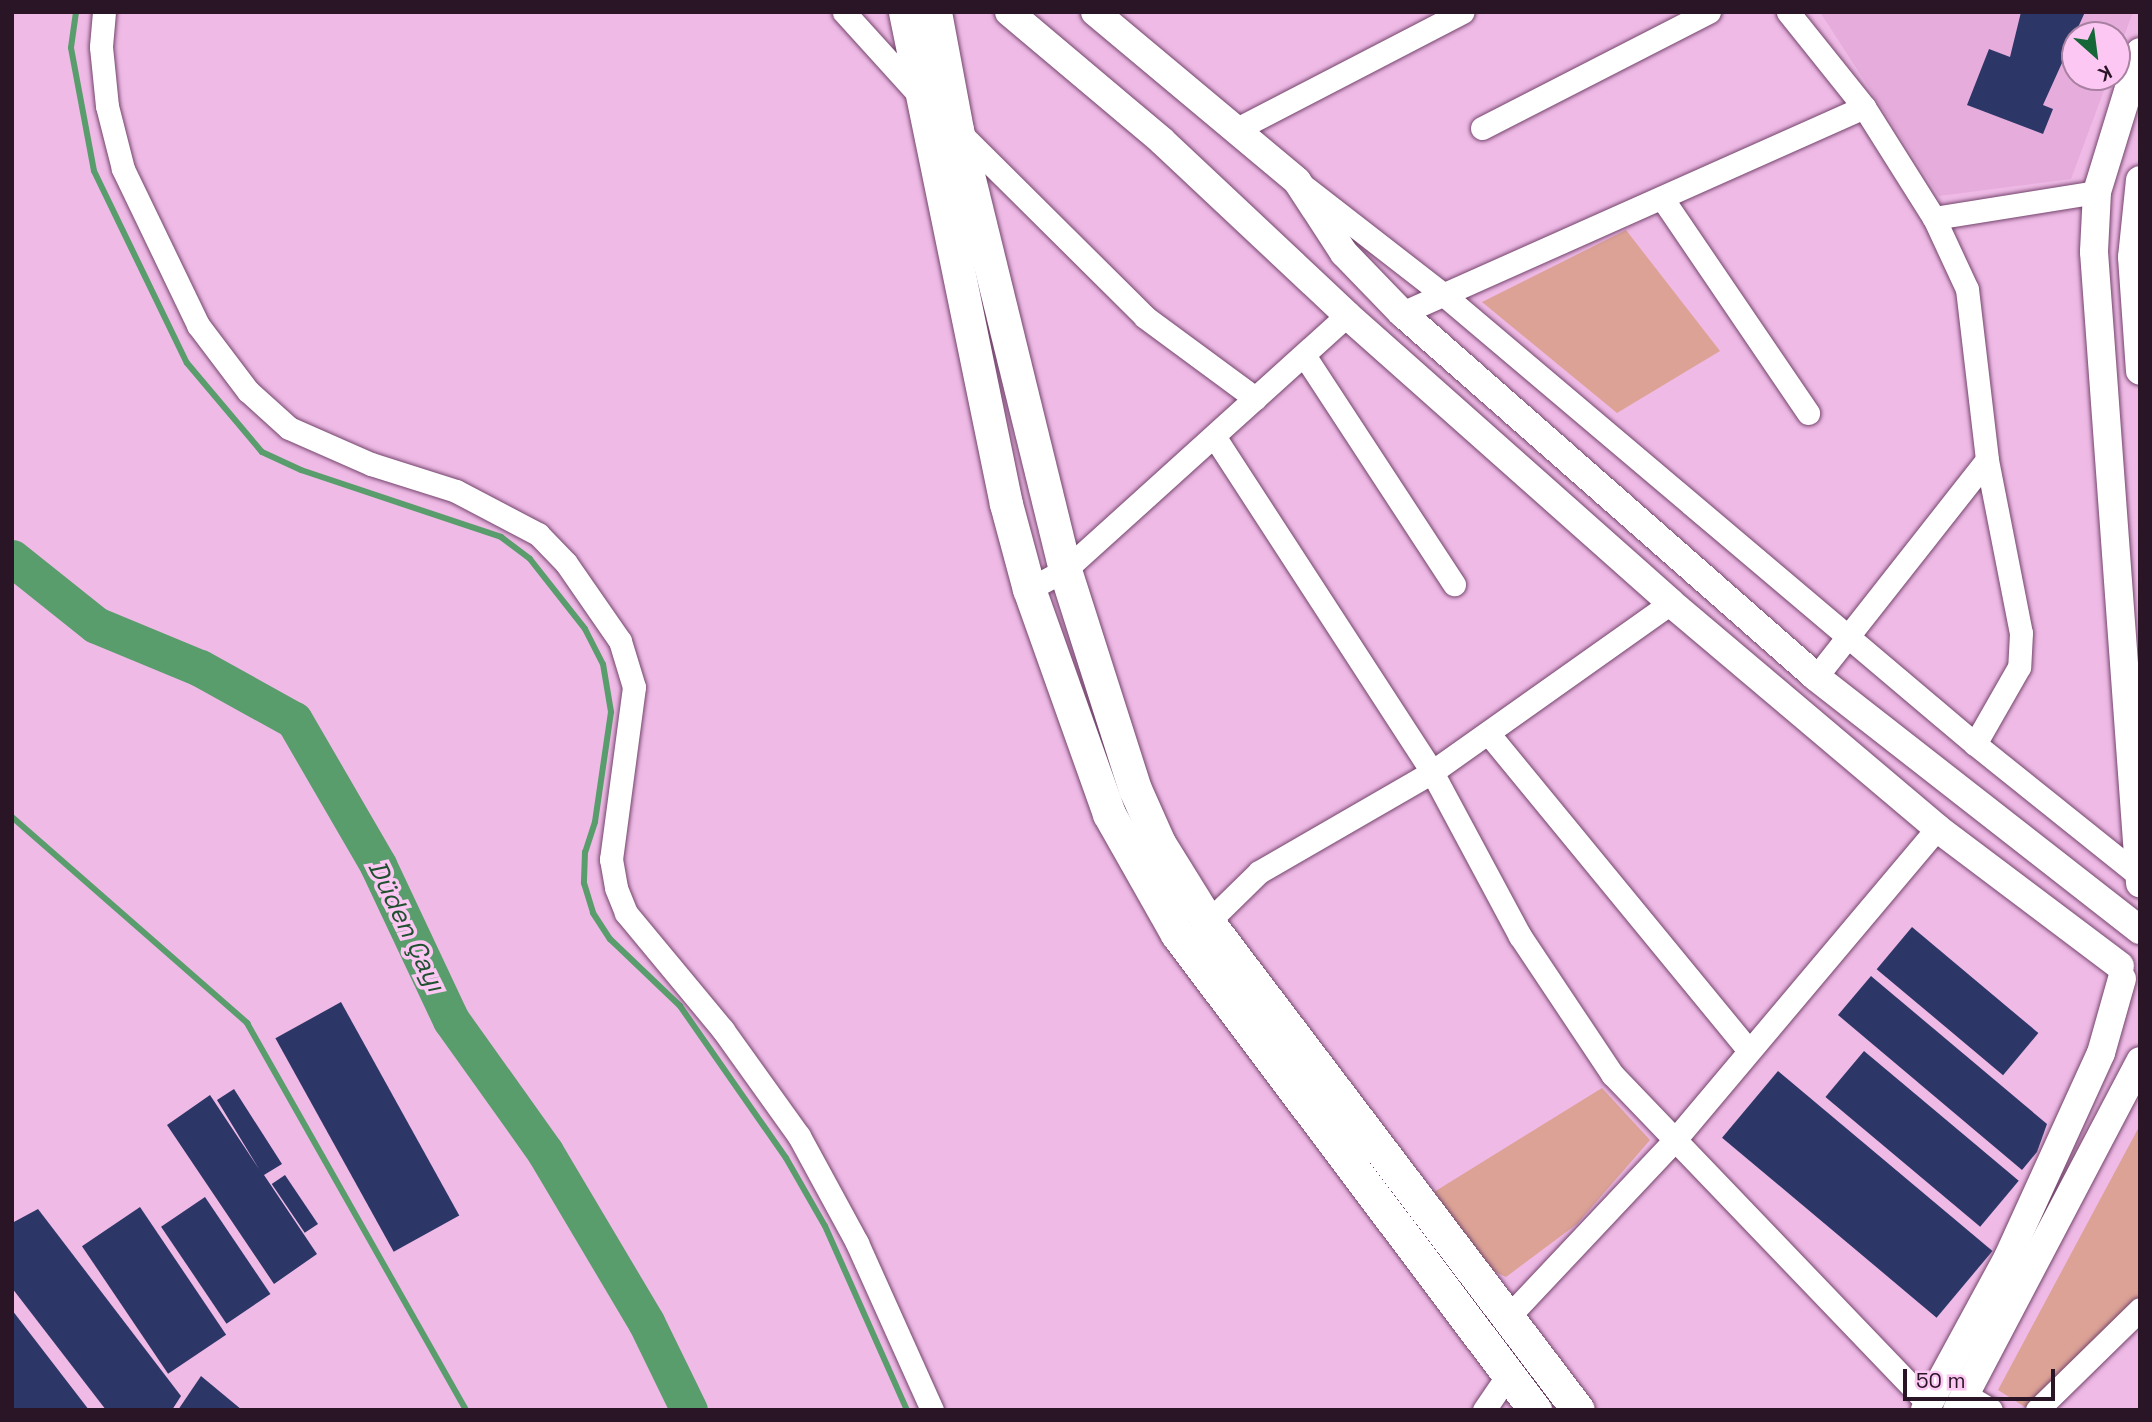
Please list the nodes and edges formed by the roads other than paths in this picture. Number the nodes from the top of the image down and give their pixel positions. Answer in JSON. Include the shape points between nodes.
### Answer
{"nodes":[{"id":1,"x":104,"y":12,"type":"edge"},
{"id":2,"x":844,"y":12,"type":"edge"},
{"id":3,"x":905,"y":12,"type":"edge"},
{"id":4,"x":935,"y":12,"type":"edge"},
{"id":5,"x":1009,"y":12,"type":"edge"},
{"id":6,"x":1095,"y":12,"type":"edge"},
{"id":7,"x":1463,"y":12,"type":"edge"},
{"id":8,"x":1709,"y":12,"type":"edge"},
{"id":9,"x":1788,"y":12,"type":"edge"},
{"id":10,"x":2140,"y":52,"type":"edge"},
{"id":11,"x":923,"y":99,"type":"junction"},
{"id":12,"x":1864,"y":107,"type":"junction"},
{"id":13,"x":1482,"y":128,"type":"dead end"},
{"id":14,"x":1237,"y":129,"type":"junction"},
{"id":15,"x":957,"y":130,"type":"junction"},
{"id":16,"x":2140,"y":180,"type":"edge"},
{"id":17,"x":1297,"y":181,"type":"junction"},
{"id":18,"x":2097,"y":192,"type":"junction"},
{"id":19,"x":1662,"y":198,"type":"junction"},
{"id":20,"x":2137,"y":214,"type":"edge"},
{"id":21,"x":1934,"y":218,"type":"junction"},
{"id":22,"x":1444,"y":295,"type":"junction"},
{"id":23,"x":1402,"y":313,"type":"junction"},
{"id":24,"x":1347,"y":315,"type":"junction"},
{"id":25,"x":1304,"y":355,"type":"junction"},
{"id":26,"x":2140,"y":371,"type":"edge"},
{"id":27,"x":1255,"y":398,"type":"junction"},
{"id":28,"x":1808,"y":413,"type":"dead end"},
{"id":29,"x":1214,"y":436,"type":"junction"},
{"id":30,"x":1987,"y":460,"type":"junction"},
{"id":31,"x":1065,"y":570,"type":"junction"},
{"id":32,"x":1454,"y":584,"type":"dead end"},
{"id":33,"x":1029,"y":589,"type":"junction"},
{"id":34,"x":1671,"y":603,"type":"junction"},
{"id":35,"x":1849,"y":635,"type":"junction"},
{"id":36,"x":1816,"y":677,"type":"junction"},
{"id":37,"x":1488,"y":733,"type":"junction"},
{"id":38,"x":1975,"y":744,"type":"junction"},
{"id":39,"x":1432,"y":772,"type":"junction"},
{"id":40,"x":1937,"y":828,"type":"junction"},
{"id":41,"x":2138,"y":879,"type":"edge"},
{"id":42,"x":1208,"y":922,"type":"junction"},
{"id":43,"x":2140,"y":931,"type":"edge"},
{"id":44,"x":2121,"y":972,"type":"junction"},
{"id":45,"x":2140,"y":1002,"type":"edge"},
{"id":46,"x":1748,"y":1049,"type":"junction"},
{"id":47,"x":2140,"y":1061,"type":"edge"},
{"id":48,"x":1673,"y":1142,"type":"junction"},
{"id":49,"x":2140,"y":1309,"type":"edge"},
{"id":50,"x":1507,"y":1318,"type":"junction"},
{"id":51,"x":1508,"y":1375,"type":"junction"},
{"id":52,"x":1962,"y":1403,"type":"edge"},
{"id":53,"x":1927,"y":1407,"type":"edge"},
{"id":54,"x":932,"y":1410,"type":"edge"},
{"id":55,"x":1484,"y":1410,"type":"edge"},
{"id":56,"x":1535,"y":1410,"type":"edge"},
{"id":57,"x":1578,"y":1410,"type":"edge"},
{"id":58,"x":1991,"y":1410,"type":"edge"},
{"id":59,"x":2038,"y":1410,"type":"edge"}],
"edges":[{"from":1,"to":54,"type":"street","via":[[101,47],[107,106],[123,169],[198,325],[248,391],[289,428],[371,464],[456,491],[538,534],[566,563],[620,641],[634,687],[611,859],[626,913],[723,1030],[799,1136],[857,1243]]},
{"from":2,"to":11,"type":"street"},
{"from":3,"to":11,"type":"main road"},
{"from":4,"to":15,"type":"main road"},
{"from":5,"to":24,"type":"street","via":[[1162,141]]},
{"from":6,"to":14,"type":"street"},
{"from":7,"to":14,"type":"street"},
{"from":8,"to":13,"type":"street"},
{"from":9,"to":12,"type":"street"},
{"from":10,"to":18,"type":"street"},
{"from":11,"to":33,"type":"main road","via":[[1006,505]]},
{"from":12,"to":19,"type":"street"},
{"from":12,"to":21,"type":"street"},
{"from":14,"to":17,"type":"street"},
{"from":15,"to":27,"type":"street","via":[[1145,317]]},
{"from":15,"to":31,"type":"main road"},
{"from":16,"to":20,"type":"street"},
{"from":17,"to":22,"type":"street"},
{"from":17,"to":23,"type":"street","via":[[1344,253]]},
{"from":18,"to":21,"type":"street"},
{"from":18,"to":41,"type":"street","via":[[2094,252]]},
{"from":19,"to":22,"type":"street"},
{"from":19,"to":28,"type":"street"},
{"from":20,"to":26,"type":"street"},
{"from":21,"to":30,"type":"street","via":[[1967,289],[1975,321]]},
{"from":22,"to":23,"type":"street"},
{"from":22,"to":35,"type":"street"},
{"from":23,"to":36,"type":"street"},
{"from":24,"to":25,"type":"street"},
{"from":24,"to":34,"type":"street"},
{"from":25,"to":27,"type":"street"},
{"from":25,"to":32,"type":"street"},
{"from":27,"to":29,"type":"street"},
{"from":29,"to":31,"type":"street"},
{"from":29,"to":39,"type":"street"},
{"from":30,"to":35,"type":"street"},
{"from":30,"to":38,"type":"street","via":[[2021,633],[2019,667]]},
{"from":31,"to":33,"type":"street"},
{"from":31,"to":42,"type":"main road","via":[[1135,789],[1159,843]]},
{"from":33,"to":51,"type":"main road","via":[[1109,814],[1138,873],[1177,934]]},
{"from":34,"to":37,"type":"street"},
{"from":34,"to":40,"type":"street"},
{"from":35,"to":36,"type":"street"},
{"from":35,"to":38,"type":"street"},
{"from":36,"to":43,"type":"street"},
{"from":37,"to":39,"type":"street"},
{"from":37,"to":46,"type":"street"},
{"from":38,"to":41,"type":"street"},
{"from":39,"to":42,"type":"street","via":[[1259,872]]},
{"from":39,"to":48,"type":"street","via":[[1520,936],[1612,1074]]},
{"from":40,"to":44,"type":"street"},
{"from":40,"to":46,"type":"street"},
{"from":42,"to":50,"type":"main road"},
{"from":43,"to":44,"type":"street","via":[[2123,952]]},
{"from":44,"to":45,"type":"street"},
{"from":44,"to":53,"type":"street","via":[[2101,1053],[2019,1233]]},
{"from":46,"to":48,"type":"street"},
{"from":47,"to":52,"type":"street"},
{"from":48,"to":50,"type":"street"},
{"from":48,"to":53,"type":"street"},
{"from":49,"to":59,"type":"street"},
{"from":50,"to":57,"type":"main road"},
{"from":51,"to":55,"type":"street"},
{"from":51,"to":56,"type":"main road"},
{"from":52,"to":58,"type":"street"}]}
